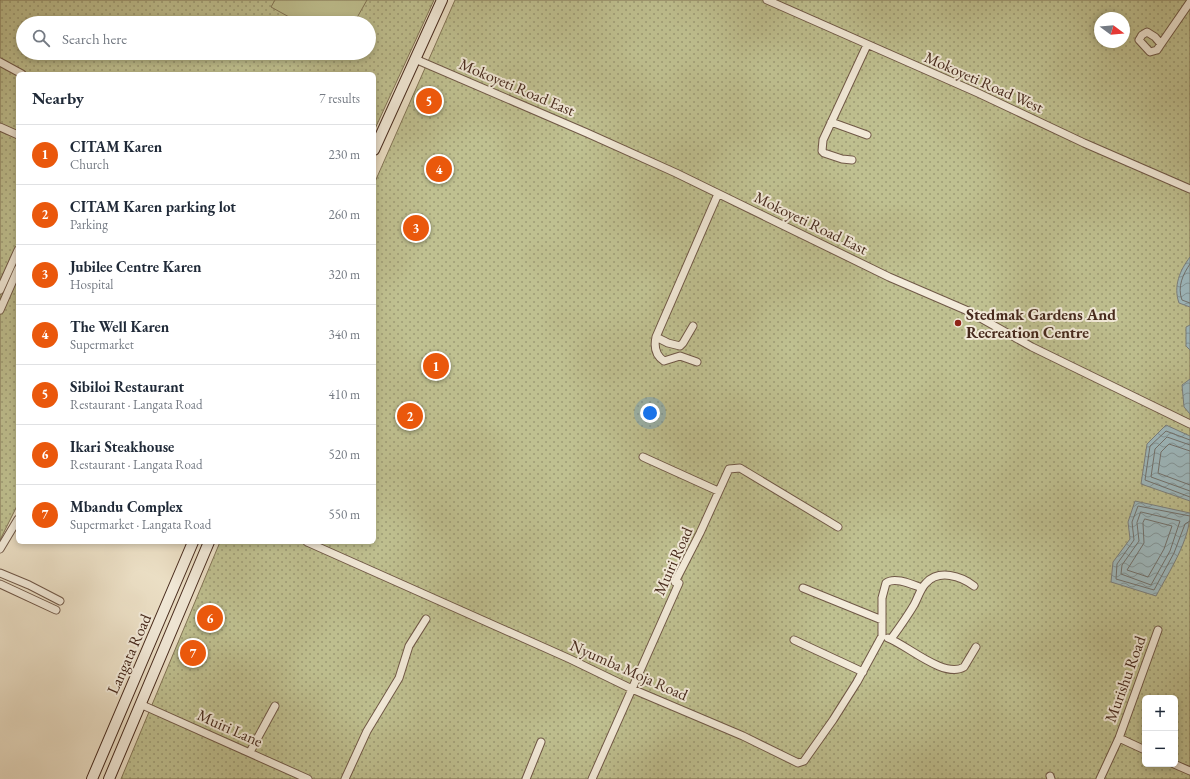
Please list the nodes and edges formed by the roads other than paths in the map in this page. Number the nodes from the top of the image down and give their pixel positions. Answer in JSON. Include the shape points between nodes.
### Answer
{"nodes":[{"id":1,"x":442,"y":0,"type":"edge"},
{"id":2,"x":768,"y":0,"type":"edge"},
{"id":3,"x":1190,"y":2,"type":"edge"},
{"id":4,"x":1161,"y":44,"type":"dead end"},
{"id":5,"x":867,"y":45,"type":"junction"},
{"id":6,"x":415,"y":59,"type":"junction"},
{"id":7,"x":0,"y":62,"type":"edge"},
{"id":8,"x":18,"y":72,"type":"edge"},
{"id":9,"x":831,"y":122,"type":"junction"},
{"id":10,"x":0,"y":127,"type":"edge"},
{"id":11,"x":16,"y":134,"type":"edge"},
{"id":12,"x":867,"y":135,"type":"dead end"},
{"id":13,"x":376,"y":146,"type":"edge"},
{"id":14,"x":852,"y":160,"type":"dead end"},
{"id":15,"x":1190,"y":189,"type":"edge"},
{"id":16,"x":718,"y":194,"type":"junction"},
{"id":17,"x":16,"y":254,"type":"edge"},
{"id":18,"x":16,"y":274,"type":"edge"},
{"id":19,"x":0,"y":290,"type":"edge"},
{"id":20,"x":0,"y":310,"type":"edge"},
{"id":21,"x":693,"y":326,"type":"dead end"},
{"id":22,"x":656,"y":337,"type":"junction"},
{"id":23,"x":698,"y":362,"type":"dead end"},
{"id":24,"x":1190,"y":424,"type":"edge"},
{"id":25,"x":643,"y":457,"type":"dead end"},
{"id":26,"x":718,"y":491,"type":"junction"},
{"id":27,"x":16,"y":522,"type":"edge"},
{"id":28,"x":838,"y":527,"type":"dead end"},
{"id":29,"x":192,"y":544,"type":"edge"},
{"id":30,"x":208,"y":544,"type":"edge"},
{"id":31,"x":311,"y":544,"type":"edge"},
{"id":32,"x":0,"y":548,"type":"edge"},
{"id":33,"x":0,"y":573,"type":"edge"},
{"id":34,"x":0,"y":584,"type":"edge"},
{"id":35,"x":974,"y":586,"type":"dead end"},
{"id":36,"x":803,"y":588,"type":"dead end"},
{"id":37,"x":922,"y":588,"type":"junction"},
{"id":38,"x":60,"y":601,"type":"dead end"},
{"id":39,"x":56,"y":610,"type":"dead end"},
{"id":40,"x":426,"y":619,"type":"dead end"},
{"id":41,"x":882,"y":620,"type":"junction"},
{"id":42,"x":1158,"y":630,"type":"dead end"},
{"id":43,"x":882,"y":636,"type":"junction"},
{"id":44,"x":891,"y":639,"type":"junction"},
{"id":45,"x":794,"y":640,"type":"dead end"},
{"id":46,"x":976,"y":648,"type":"dead end"},
{"id":47,"x":862,"y":672,"type":"junction"},
{"id":48,"x":632,"y":689,"type":"junction"},
{"id":49,"x":140,"y":704,"type":"junction"},
{"id":50,"x":275,"y":706,"type":"dead end"},
{"id":51,"x":1119,"y":738,"type":"junction"},
{"id":52,"x":541,"y":742,"type":"dead end"},
{"id":53,"x":1142,"y":749,"type":"edge"},
{"id":54,"x":250,"y":752,"type":"junction"},
{"id":55,"x":1178,"y":766,"type":"edge"},
{"id":56,"x":1190,"y":771,"type":"edge"},
{"id":57,"x":92,"y":779,"type":"edge"},
{"id":58,"x":109,"y":779,"type":"edge"},
{"id":59,"x":308,"y":779,"type":"edge"},
{"id":60,"x":345,"y":779,"type":"edge"},
{"id":61,"x":526,"y":779,"type":"edge"},
{"id":62,"x":592,"y":779,"type":"edge"},
{"id":63,"x":1100,"y":779,"type":"edge"}],
"edges":[{"from":1,"to":6,"type":"main road"},
{"from":2,"to":5,"type":"street","name":"Mokoyeti Road West"},
{"from":3,"to":4,"type":"street"},
{"from":5,"to":9,"type":"street"},
{"from":5,"to":15,"type":"street","name":"Mokoyeti Road West"},
{"from":6,"to":13,"type":"main road"},
{"from":6,"to":16,"type":"street","name":"Mokoyeti Road East","via":[[587,132]]},
{"from":7,"to":8,"type":"street"},
{"from":9,"to":12,"type":"street"},
{"from":9,"to":14,"type":"street","via":[[823,140],[822,151],[834,157]]},
{"from":10,"to":11,"type":"street"},
{"from":16,"to":22,"type":"street"},
{"from":16,"to":24,"type":"street","name":"Mokoyeti Road East","via":[[889,277],[968,311],[1032,347]]},
{"from":17,"to":19,"type":"street"},
{"from":18,"to":20,"type":"street"},
{"from":21,"to":22,"type":"street","via":[[680,346]]},
{"from":22,"to":23,"type":"street","via":[[654,346],[662,359],[680,356]]},
{"from":25,"to":26,"type":"street"},
{"from":26,"to":28,"type":"street","name":"Muiri Road","via":[[729,469],[740,468]]},
{"from":26,"to":48,"type":"street","name":"Muiri Road","via":[[700,534],[675,582],[679,583]]},
{"from":27,"to":32,"type":"street"},
{"from":29,"to":57,"type":"main road","name":"Langata Road"},
{"from":30,"to":49,"type":"main road","name":"Langata Road"},
{"from":31,"to":48,"type":"street","name":"Nyumba Moja Road"},
{"from":33,"to":38,"type":"street"},
{"from":34,"to":39,"type":"street"},
{"from":35,"to":37,"type":"street","via":[[962,578],[951,575],[930,580]]},
{"from":36,"to":41,"type":"street"},
{"from":37,"to":41,"type":"street","via":[[888,581],[882,598]]},
{"from":37,"to":44,"type":"street"},
{"from":40,"to":60,"type":"street","via":[[409,646],[399,678],[367,731]]},
{"from":41,"to":43,"type":"street"},
{"from":42,"to":51,"type":"street","name":"Murishu Road"},
{"from":43,"to":44,"type":"street"},
{"from":43,"to":47,"type":"street","name":"Nyumba Moja Road"},
{"from":44,"to":46,"type":"street","via":[[928,661],[953,670],[964,667]]},
{"from":45,"to":47,"type":"street"},
{"from":47,"to":48,"type":"street","name":"Nyumba Moja Road","via":[[833,720],[802,763]]},
{"from":48,"to":62,"type":"street","name":"Muiri Road"},
{"from":49,"to":54,"type":"street","name":"Muiri Lane"},
{"from":49,"to":58,"type":"main road","name":"Langata Road"},
{"from":50,"to":54,"type":"street"},
{"from":51,"to":53,"type":"street","name":"Murishu Road"},
{"from":51,"to":63,"type":"street","name":"Murishu Road"},
{"from":52,"to":61,"type":"street"},
{"from":54,"to":59,"type":"street","name":"Muiri Lane"},
{"from":55,"to":56,"type":"street"}]}
